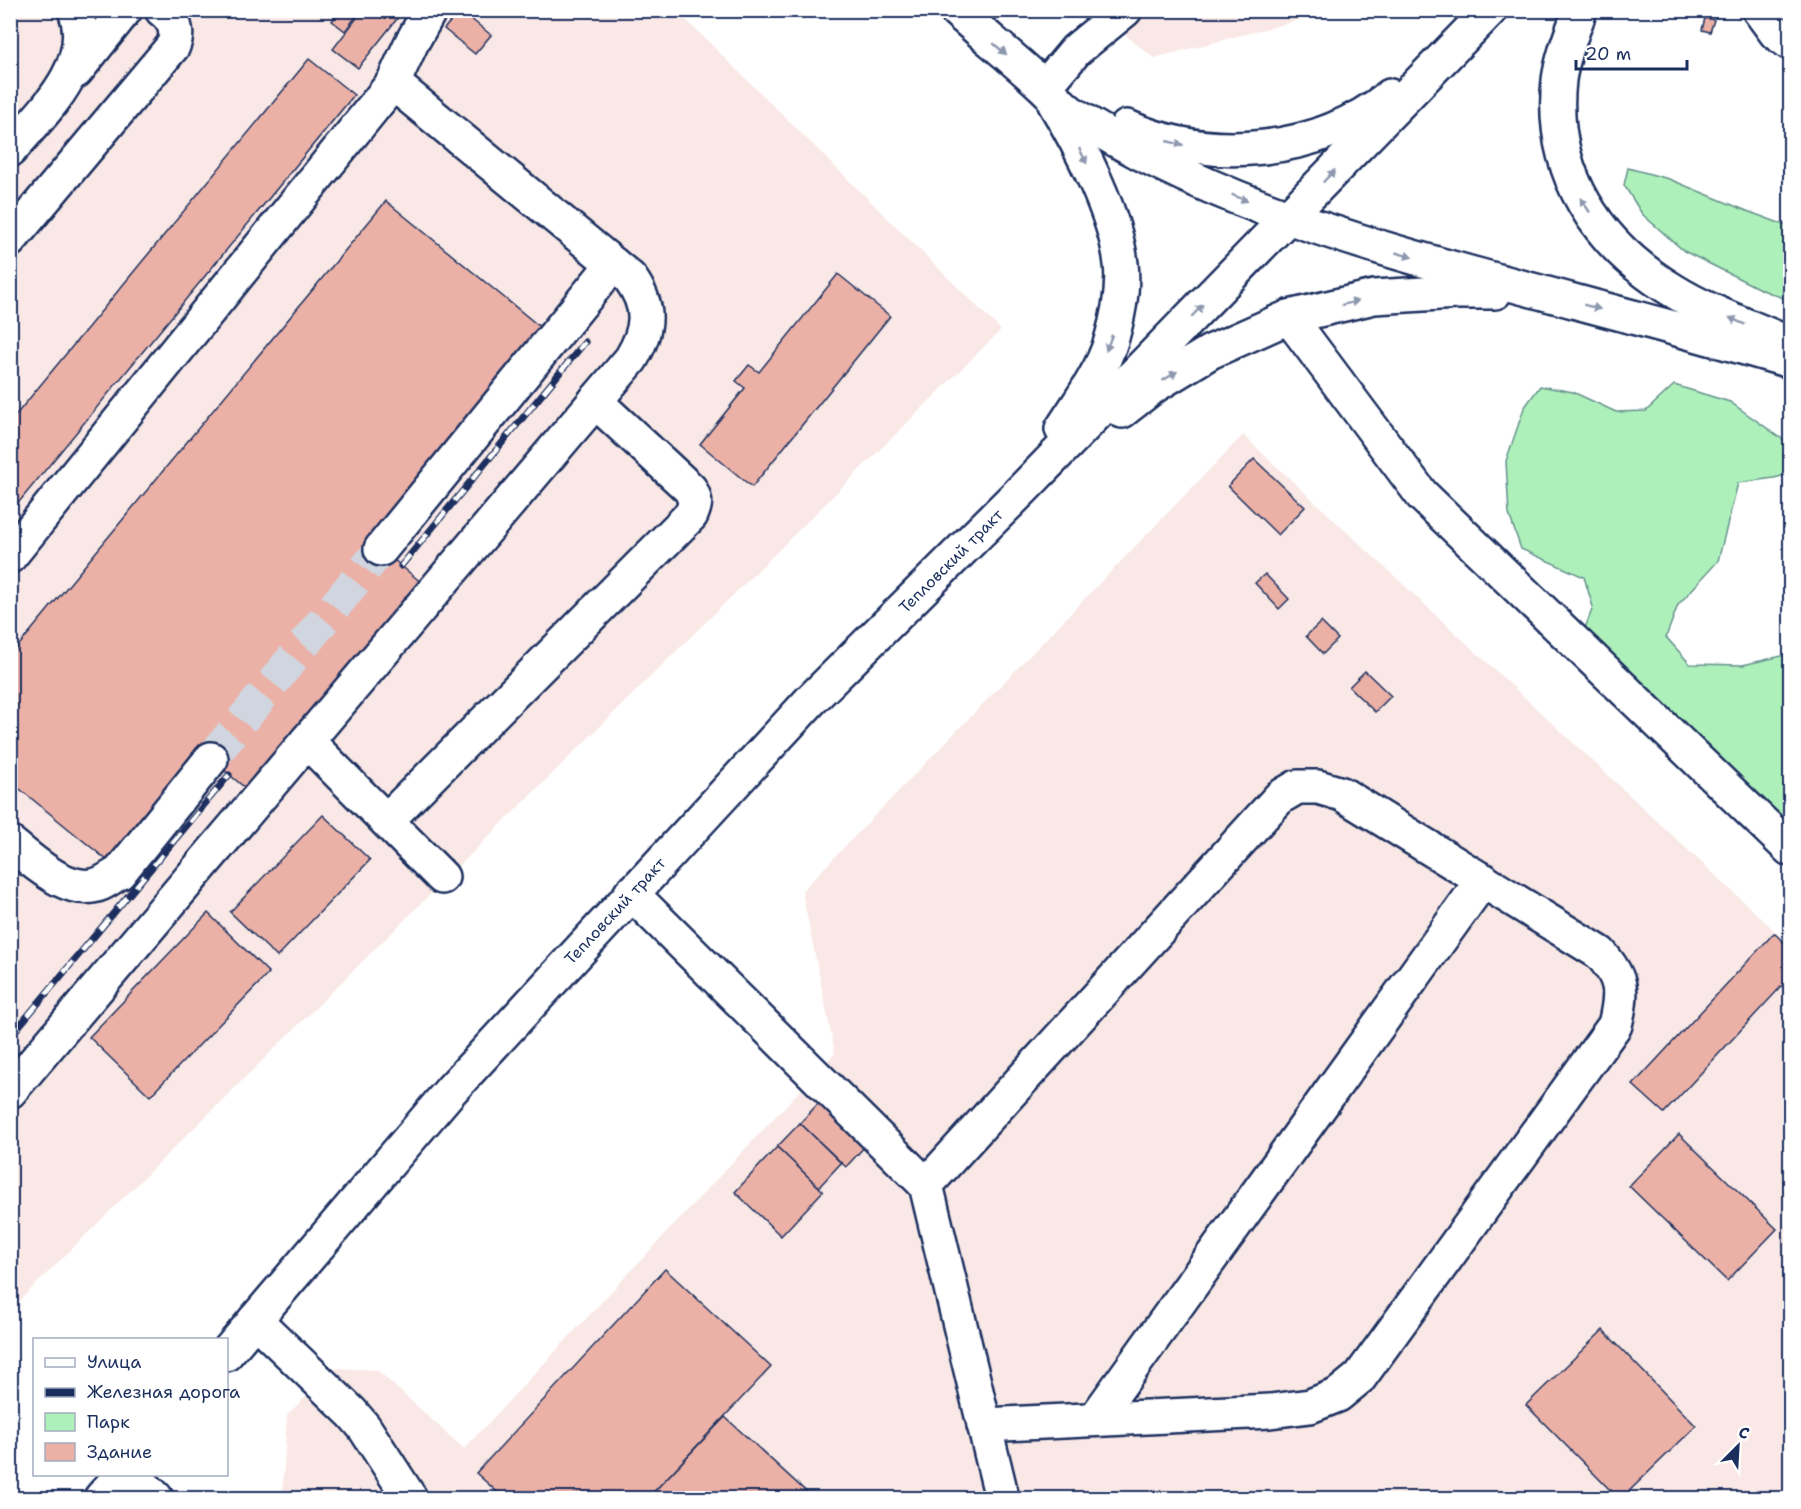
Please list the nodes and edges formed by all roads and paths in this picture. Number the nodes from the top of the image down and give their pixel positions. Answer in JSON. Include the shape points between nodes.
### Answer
{"nodes":[{"id":1,"x":75,"y":10,"type":"edge"},
{"id":2,"x":125,"y":10,"type":"edge"},
{"id":3,"x":162,"y":10,"type":"edge"},
{"id":4,"x":430,"y":10,"type":"edge"},
{"id":5,"x":956,"y":10,"type":"edge"},
{"id":6,"x":1125,"y":10,"type":"edge"},
{"id":7,"x":1580,"y":10,"type":"edge"},
{"id":8,"x":1759,"y":10,"type":"edge"},
{"id":9,"x":1480,"y":21,"type":"edge"},
{"id":10,"x":1791,"y":43,"type":"edge"},
{"id":11,"x":393,"y":83,"type":"junction"},
{"id":12,"x":1044,"y":87,"type":"junction"},
{"id":13,"x":56,"y":96,"type":"junction"},
{"id":14,"x":10,"y":150,"type":"edge"},
{"id":15,"x":1288,"y":218,"type":"junction"},
{"id":16,"x":10,"y":240,"type":"edge"},
{"id":17,"x":613,"y":264,"type":"junction"},
{"id":18,"x":1541,"y":293,"type":"junction"},
{"id":19,"x":1288,"y":317,"type":"junction"},
{"id":20,"x":1791,"y":345,"type":"edge"},
{"id":21,"x":1791,"y":361,"type":"edge"},
{"id":22,"x":595,"y":401,"type":"junction"},
{"id":23,"x":1024,"y":488,"type":"junction"},
{"id":24,"x":381,"y":549,"type":"tunnel mouth"},
{"id":25,"x":10,"y":556,"type":"edge"},
{"id":26,"x":307,"y":741,"type":"junction"},
{"id":27,"x":211,"y":759,"type":"tunnel mouth"},
{"id":28,"x":387,"y":820,"type":"junction"},
{"id":29,"x":10,"y":843,"type":"edge"},
{"id":30,"x":1791,"y":849,"type":"edge"},
{"id":31,"x":442,"y":877,"type":"dead end"},
{"id":32,"x":1483,"y":880,"type":"junction"},
{"id":33,"x":631,"y":893,"type":"junction"},
{"id":34,"x":10,"y":1091,"type":"edge"},
{"id":35,"x":926,"y":1185,"type":"junction"},
{"id":36,"x":255,"y":1320,"type":"junction"},
{"id":37,"x":228,"y":1352,"type":"edge"},
{"id":38,"x":1095,"y":1419,"type":"junction"},
{"id":39,"x":984,"y":1425,"type":"junction"},
{"id":40,"x":120,"y":1476,"type":"edge"},
{"id":41,"x":133,"y":1476,"type":"edge"},
{"id":42,"x":101,"y":1498,"type":"edge"},
{"id":43,"x":156,"y":1498,"type":"edge"},
{"id":44,"x":410,"y":1498,"type":"edge"},
{"id":45,"x":1002,"y":1498,"type":"edge"}],
"edges":[{"from":1,"to":13,"type":"main road","via":[[81,40],[76,60]]},
{"from":2,"to":13,"type":"main road"},
{"from":3,"to":16,"type":"main road","via":[[175,25],[177,37],[173,46]]},
{"from":4,"to":11,"type":"main road"},
{"from":5,"to":12,"type":"main road","one_way":true},
{"from":6,"to":12,"type":"main road","via":[[1076,50]]},
{"from":20,"to":7,"type":"main road","one_way":true,"via":[[1675,292],[1640,268],[1605,235],[1578,195],[1563,154],[1557,114],[1560,78]]},
{"from":8,"to":10,"type":"main road","via":[[1776,33]]},
{"from":12,"to":9,"type":"main road","one_way":true,"via":[[1162,140],[1204,148],[1262,147],[1320,134],[1380,104]]},
{"from":15,"to":9,"type":"main road","one_way":true},
{"from":11,"to":17,"type":"main road"},
{"from":11,"to":25,"type":"main road"},
{"from":12,"to":15,"type":"main road","one_way":true,"via":[[1070,112],[1116,141]]},
{"from":12,"to":23,"type":"main road","one_way":true,"via":[[1068,125],[1110,218],[1121,264],[1119,309],[1094,379]]},
{"from":13,"to":14,"type":"main road"},
{"from":15,"to":18,"type":"main road","one_way":true},
{"from":23,"to":15,"type":"main road","one_way":true},
{"from":17,"to":22,"type":"main road","via":[[641,293],[644,326],[631,359]]},
{"from":17,"to":24,"type":"main road"},
{"from":19,"to":18,"type":"main road","one_way":true,"via":[[1374,297],[1457,292]]},
{"from":18,"to":21,"type":"main road","one_way":true},
{"from":23,"to":19,"type":"main road","one_way":true,"via":[[1154,386],[1210,352]]},
{"from":19,"to":30,"type":"main road","via":[[1422,495]]},
{"from":22,"to":26,"type":"main road"},
{"from":22,"to":28,"type":"main road","via":[[690,489],[695,498],[691,515]]},
{"from":23,"to":33,"type":"main road","name":"Тепловский тракт","via":[[811,700]]},
{"from":26,"to":28,"type":"main road"},
{"from":26,"to":34,"type":"main road"},
{"from":27,"to":29,"type":"main road","via":[[119,873],[100,884],[65,883]]},
{"from":28,"to":31,"type":"main road"},
{"from":32,"to":35,"type":"main road","via":[[1342,794],[1297,787],[1280,797]]},
{"from":32,"to":38,"type":"main road"},
{"from":32,"to":38,"type":"main road","via":[[1600,953],[1615,969],[1622,997],[1615,1024],[1360,1377],[1338,1395],[1310,1406],[1270,1411]]},
{"from":33,"to":35,"type":"main road"},
{"from":33,"to":36,"type":"main road","name":"Тепловский тракт","via":[[451,1089]]},
{"from":35,"to":39,"type":"main road"},
{"from":36,"to":37,"type":"main road","name":"Тепловский тракт"},
{"from":36,"to":44,"type":"main road","via":[[352,1413]]},
{"from":38,"to":39,"type":"main road"},
{"from":39,"to":45,"type":"main road"},
{"from":40,"to":42,"type":"main road"},
{"from":41,"to":43,"type":"main road"}]}
